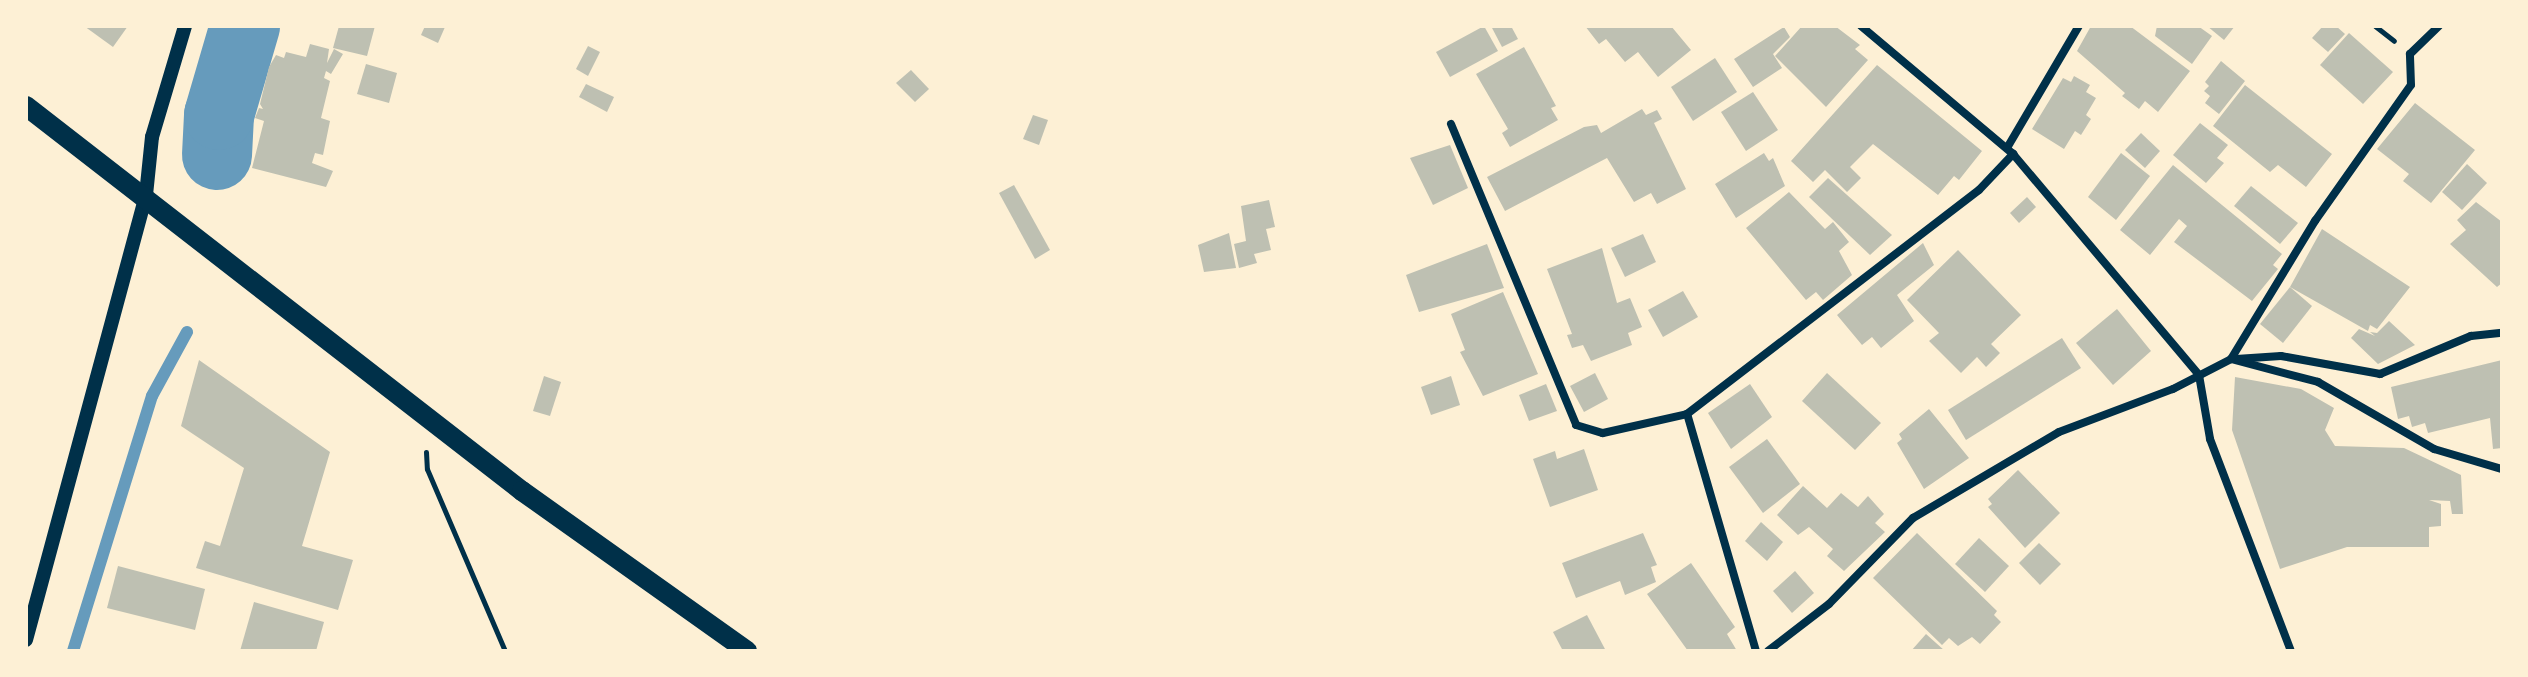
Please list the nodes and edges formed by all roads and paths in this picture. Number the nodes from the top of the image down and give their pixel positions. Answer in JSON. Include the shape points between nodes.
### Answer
{"nodes":[{"id":1,"x":185,"y":26,"type":"edge"},
{"id":2,"x":1861,"y":26,"type":"edge"},
{"id":3,"x":2079,"y":26,"type":"edge"},
{"id":4,"x":2439,"y":26,"type":"edge"},
{"id":5,"x":26,"y":106,"type":"edge"},
{"id":6,"x":1451,"y":124,"type":"dead end"},
{"id":7,"x":2010,"y":151,"type":"junction"},
{"id":8,"x":146,"y":195,"type":"junction"},
{"id":9,"x":2502,"y":333,"type":"edge"},
{"id":10,"x":2231,"y":359,"type":"junction"},
{"id":11,"x":2199,"y":375,"type":"junction"},
{"id":12,"x":422,"y":412,"type":"junction"},
{"id":13,"x":1687,"y":414,"type":"junction"},
{"id":14,"x":2502,"y":469,"type":"edge"},
{"id":15,"x":26,"y":640,"type":"edge"},
{"id":16,"x":505,"y":651,"type":"edge"},
{"id":17,"x":747,"y":651,"type":"edge"},
{"id":18,"x":1756,"y":651,"type":"edge"},
{"id":19,"x":1768,"y":651,"type":"edge"},
{"id":20,"x":2291,"y":651,"type":"edge"}],
"edges":[{"from":1,"to":8,"type":"street","via":[[152,137]]},
{"from":2,"to":7,"type":"street"},
{"from":3,"to":7,"type":"street"},
{"from":4,"to":10,"type":"street","via":[[2410,54],[2411,85],[2315,221]]},
{"from":5,"to":8,"type":"main road"},
{"from":6,"to":13,"type":"street","via":[[1576,425],[1603,433]]},
{"from":7,"to":11,"type":"street"},
{"from":7,"to":13,"type":"street","via":[[1979,190]]},
{"from":8,"to":12,"type":"main road"},
{"from":8,"to":15,"type":"street"},
{"from":9,"to":10,"type":"street","via":[[2471,336],[2380,374],[2281,356]]},
{"from":10,"to":11,"type":"street"},
{"from":10,"to":14,"type":"street","via":[[2318,382],[2434,449]]},
{"from":11,"to":19,"type":"street","via":[[2059,432],[1913,518],[1829,604]]},
{"from":11,"to":20,"type":"street","via":[[2210,439]]},
{"from":12,"to":16,"type":"path","via":[[427,469]]},
{"from":12,"to":17,"type":"main road","via":[[522,491]]},
{"from":13,"to":18,"type":"street"}]}
